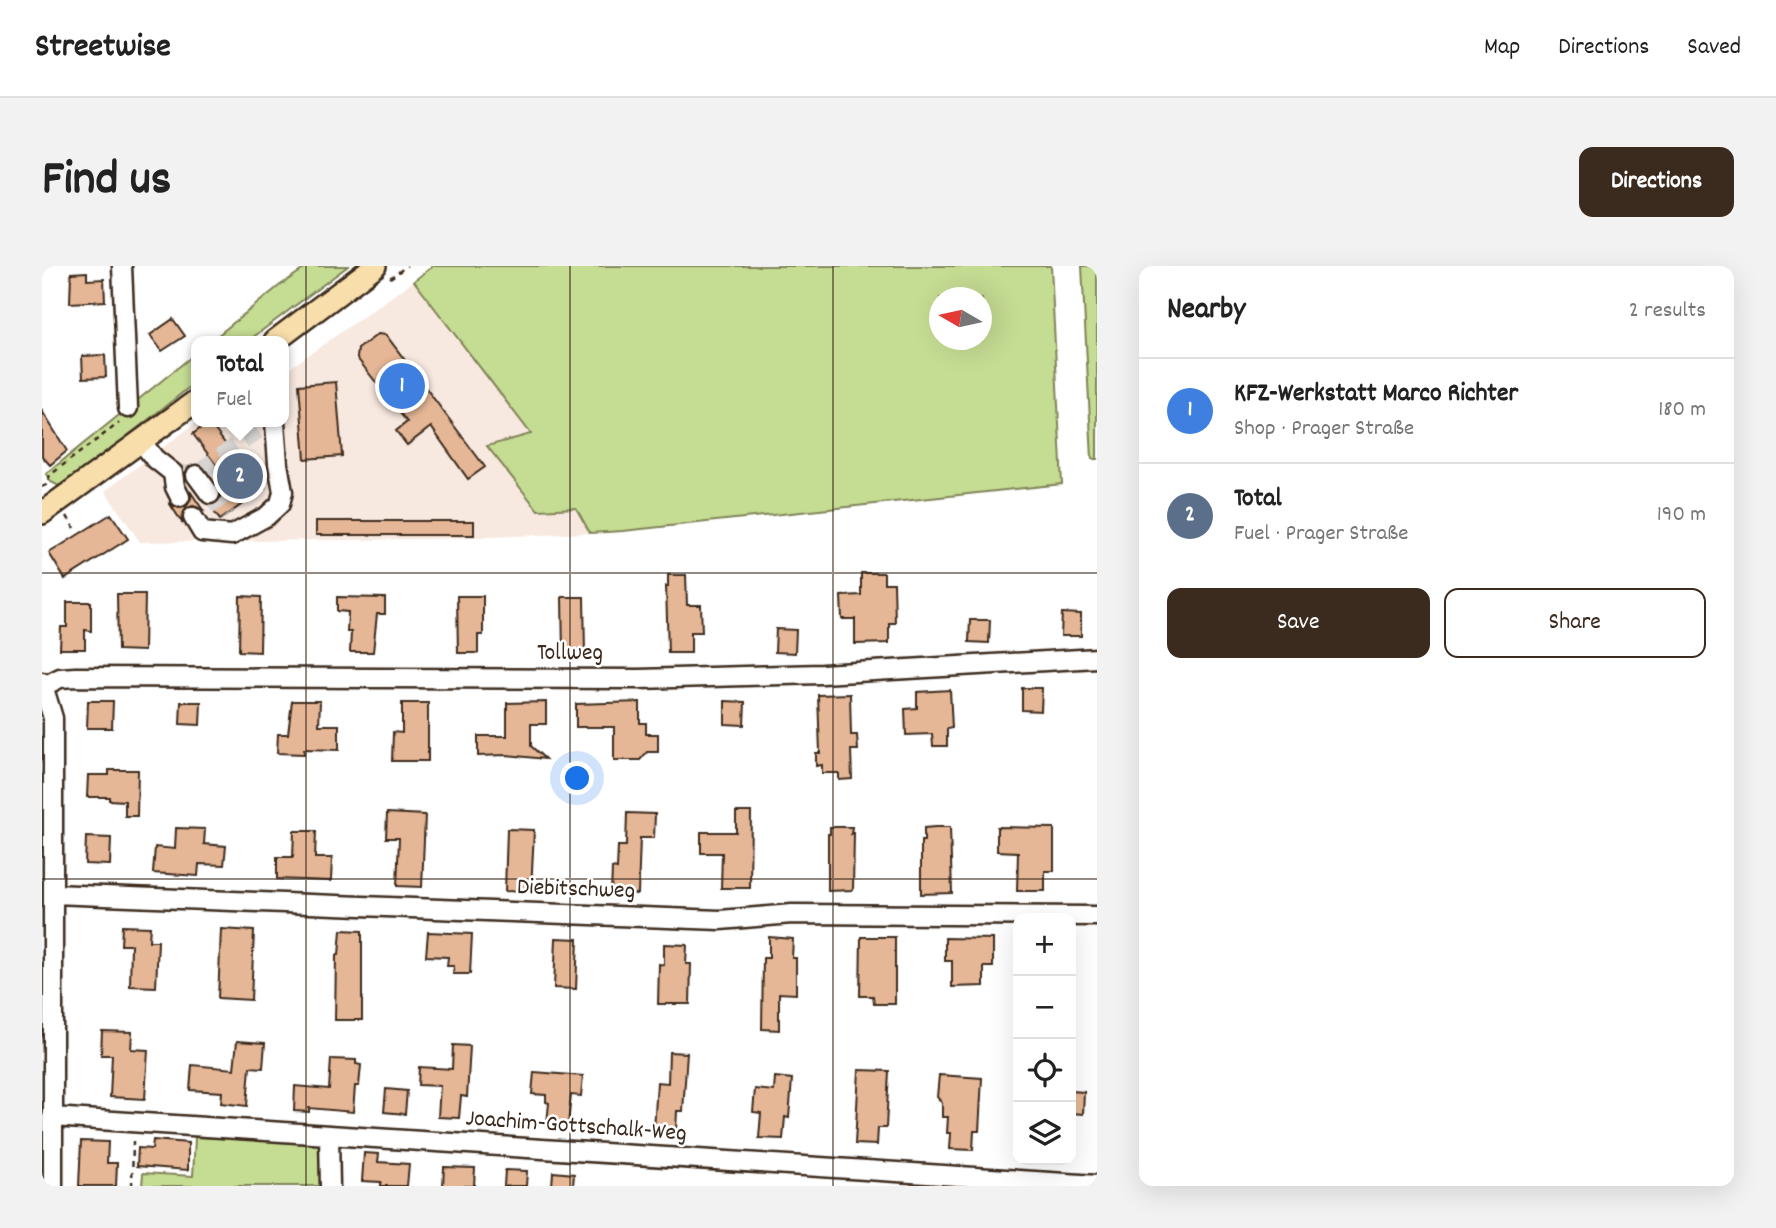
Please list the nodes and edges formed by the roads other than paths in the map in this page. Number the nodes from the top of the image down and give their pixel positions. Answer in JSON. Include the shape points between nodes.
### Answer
{"nodes":[{"id":1,"x":122,"y":266,"type":"edge"},
{"id":2,"x":376,"y":266,"type":"edge"},
{"id":3,"x":282,"y":336,"type":"edge"},
{"id":4,"x":191,"y":405,"type":"edge"},
{"id":5,"x":128,"y":408,"type":"road end"},
{"id":6,"x":275,"y":427,"type":"edge"},
{"id":7,"x":142,"y":442,"type":"junction"},
{"id":8,"x":196,"y":475,"type":"dead end"},
{"id":9,"x":210,"y":494,"type":"tunnel mouth"},
{"id":10,"x":180,"y":497,"type":"dead end"},
{"id":11,"x":42,"y":513,"type":"edge"},
{"id":12,"x":227,"y":516,"type":"tunnel mouth"},
{"id":13,"x":193,"y":517,"type":"dead end"},
{"id":14,"x":239,"y":531,"type":"junction"},
{"id":15,"x":1097,"y":658,"type":"edge"},
{"id":16,"x":43,"y":684,"type":"edge"},
{"id":17,"x":48,"y":800,"type":"edge"},
{"id":18,"x":53,"y":894,"type":"junction"},
{"id":19,"x":1097,"y":916,"type":"edge"},
{"id":20,"x":47,"y":1026,"type":"edge"},
{"id":21,"x":51,"y":1118,"type":"junction"},
{"id":22,"x":329,"y":1136,"type":"junction"},
{"id":23,"x":1097,"y":1185,"type":"edge"},
{"id":24,"x":53,"y":1186,"type":"edge"},
{"id":25,"x":330,"y":1186,"type":"edge"}],
"edges":[{"from":1,"to":5,"type":"street"},
{"from":2,"to":3,"type":"main road"},
{"from":4,"to":7,"type":"main road"},
{"from":6,"to":14,"type":"street","via":[[283,492],[280,504]]},
{"from":7,"to":10,"type":"street","via":[[173,472]]},
{"from":7,"to":11,"type":"main road"},
{"from":8,"to":9,"type":"street"},
{"from":12,"to":14,"type":"street"},
{"from":13,"to":14,"type":"street","via":[[202,532],[232,535]]},
{"from":15,"to":16,"type":"street","name":"Tollweg","via":[[639,679],[76,677]]},
{"from":16,"to":17,"type":"street","via":[[52,718]]},
{"from":17,"to":18,"type":"street"},
{"from":18,"to":19,"type":"street","name":"Diebitschweg","via":[[720,920],[792,914]]},
{"from":18,"to":20,"type":"street"},
{"from":20,"to":21,"type":"street"},
{"from":21,"to":22,"type":"street","name":"Joachim-Gottschalk-Weg"},
{"from":21,"to":24,"type":"street"},
{"from":22,"to":23,"type":"street","name":"Joachim-Gottschalk-Weg"},
{"from":22,"to":25,"type":"street"}]}
